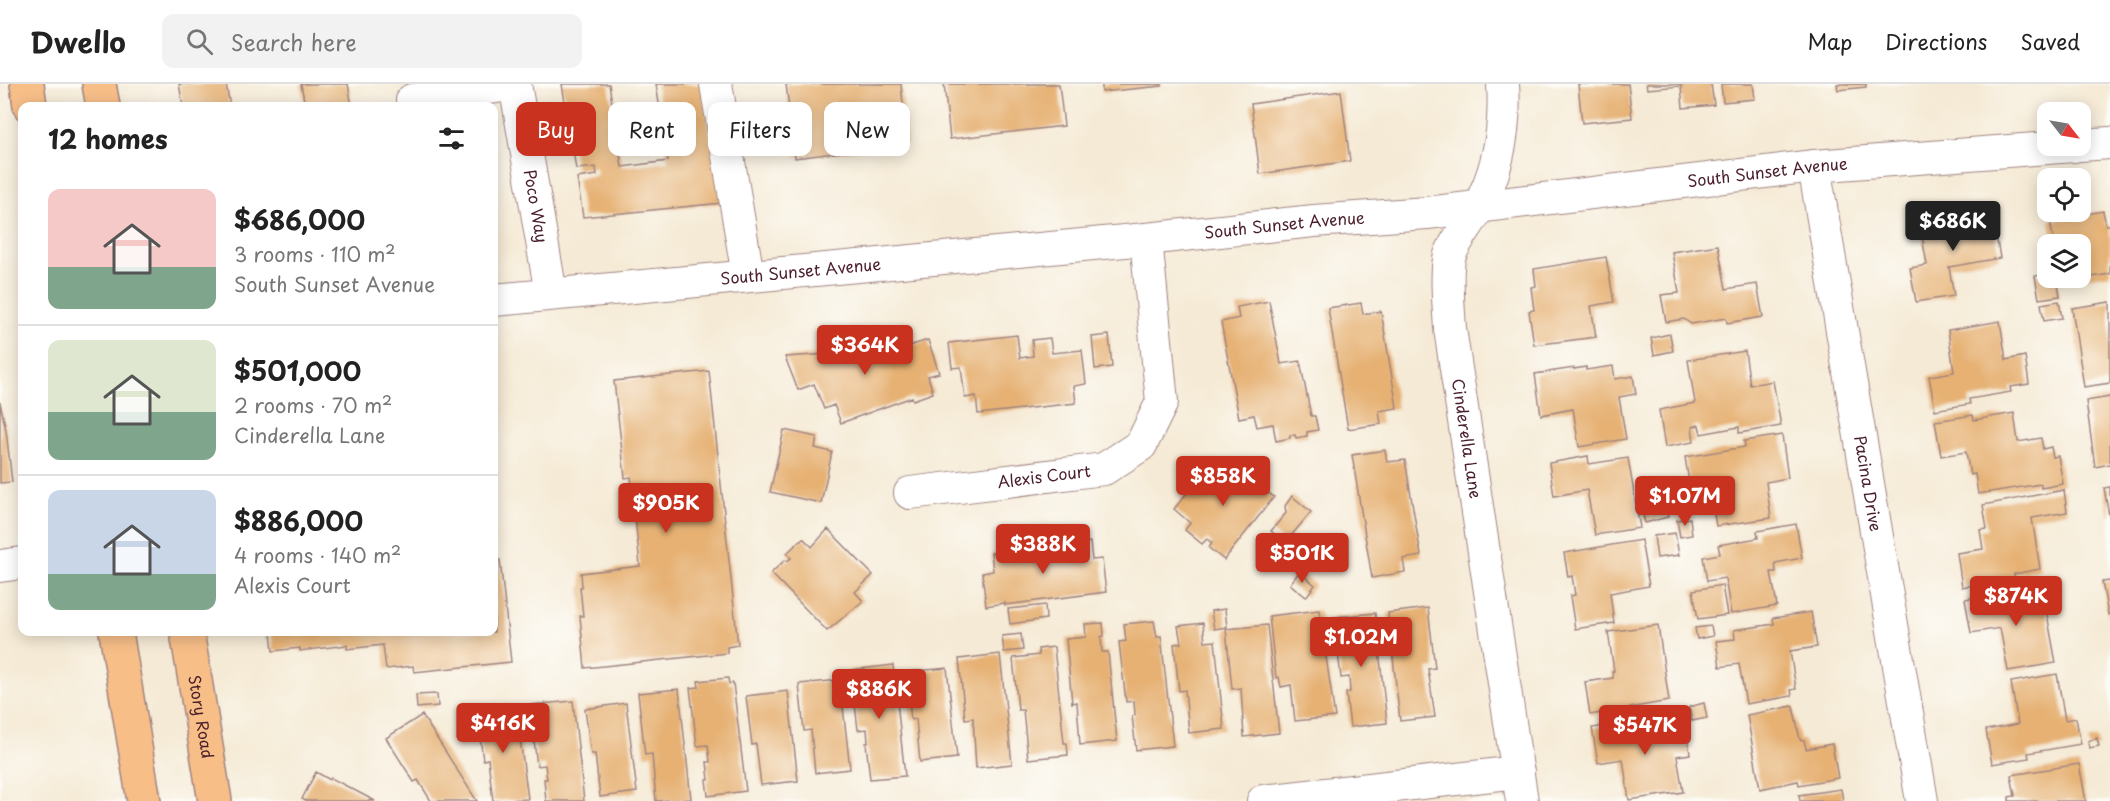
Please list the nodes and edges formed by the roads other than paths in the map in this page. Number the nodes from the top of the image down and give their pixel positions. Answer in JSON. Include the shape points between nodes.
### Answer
{"nodes":[{"id":1,"x":27,"y":84,"type":"edge"},
{"id":2,"x":99,"y":84,"type":"edge"},
{"id":3,"x":515,"y":84,"type":"edge"},
{"id":4,"x":716,"y":84,"type":"edge"},
{"id":5,"x":1503,"y":84,"type":"edge"},
{"id":6,"x":412,"y":97,"type":"edge"},
{"id":7,"x":29,"y":102,"type":"edge"},
{"id":8,"x":102,"y":102,"type":"edge"},
{"id":9,"x":2110,"y":143,"type":"edge"},
{"id":10,"x":2091,"y":144,"type":"edge"},
{"id":11,"x":2037,"y":149,"type":"edge"},
{"id":12,"x":1814,"y":166,"type":"junction"},
{"id":13,"x":1479,"y":206,"type":"junction"},
{"id":14,"x":1146,"y":239,"type":"junction"},
{"id":15,"x":748,"y":276,"type":"junction"},
{"id":16,"x":552,"y":294,"type":"junction"},
{"id":17,"x":498,"y":300,"type":"edge"},
{"id":18,"x":910,"y":493,"type":"dead end"},
{"id":19,"x":18,"y":564,"type":"edge"},
{"id":20,"x":0,"y":566,"type":"edge"},
{"id":21,"x":118,"y":636,"type":"edge"},
{"id":22,"x":188,"y":636,"type":"edge"},
{"id":23,"x":1520,"y":787,"type":"edge"},
{"id":24,"x":144,"y":801,"type":"edge"},
{"id":25,"x":215,"y":801,"type":"edge"},
{"id":26,"x":1263,"y":801,"type":"edge"},
{"id":27,"x":1922,"y":801,"type":"edge"}],
"edges":[{"from":1,"to":7,"type":"main road"},
{"from":2,"to":8,"type":"main road"},
{"from":3,"to":6,"type":"street"},
{"from":3,"to":16,"type":"street","name":"Poco Way"},
{"from":4,"to":15,"type":"street"},
{"from":5,"to":13,"type":"street","name":"Cinderella Lane","via":[[1505,114],[1499,155]]},
{"from":9,"to":10,"type":"street"},
{"from":11,"to":12,"type":"street","name":"South Sunset Avenue"},
{"from":12,"to":13,"type":"street","name":"South Sunset Avenue"},
{"from":12,"to":27,"type":"street","name":"Pacina Drive"},
{"from":13,"to":14,"type":"street","name":"South Sunset Avenue"},
{"from":13,"to":23,"type":"street","name":"Cinderella Lane","via":[[1450,256],[1448,296]]},
{"from":14,"to":15,"type":"street","name":"South Sunset Avenue"},
{"from":14,"to":18,"type":"street","name":"Alexis Court","via":[[1162,402],[1142,445],[1104,469]]},
{"from":15,"to":16,"type":"street","name":"South Sunset Avenue"},
{"from":16,"to":17,"type":"street","name":"South Sunset Avenue"},
{"from":19,"to":20,"type":"street"},
{"from":21,"to":24,"type":"main road"},
{"from":22,"to":25,"type":"main road","name":"Story Road"},
{"from":23,"to":26,"type":"street"}]}
